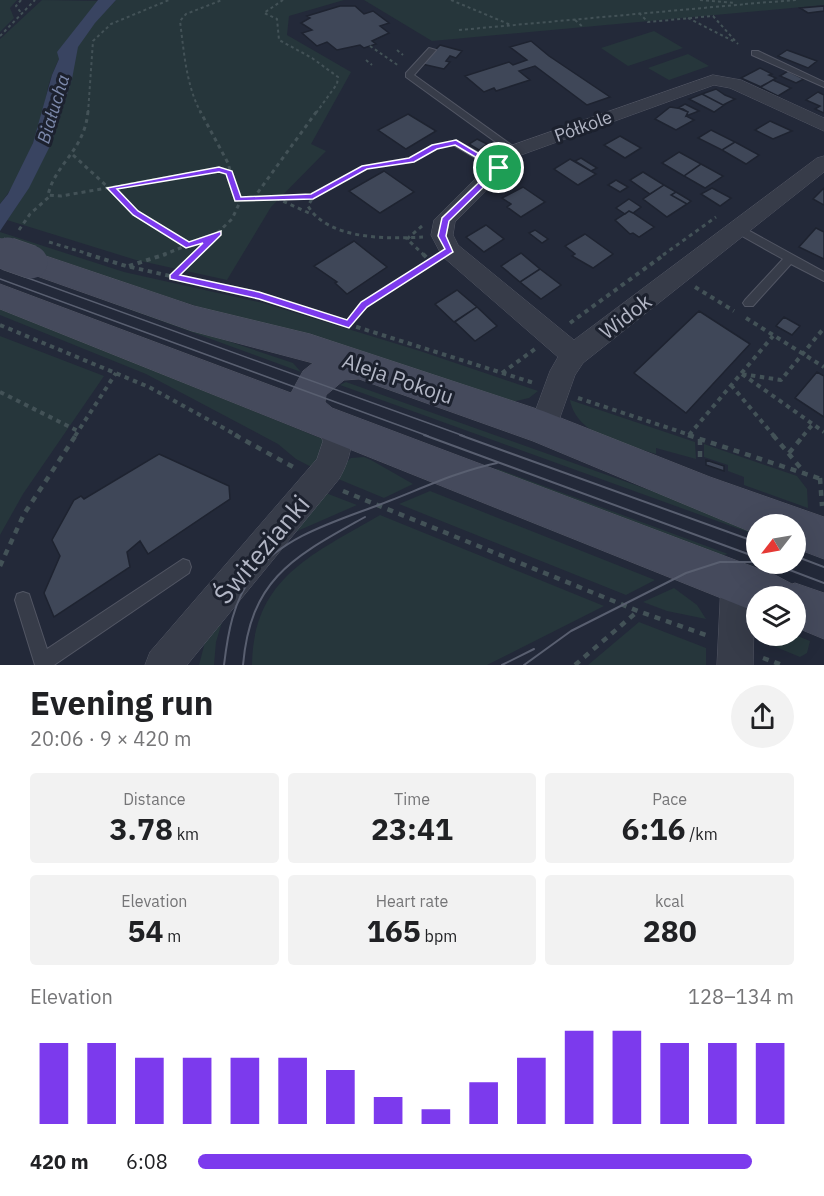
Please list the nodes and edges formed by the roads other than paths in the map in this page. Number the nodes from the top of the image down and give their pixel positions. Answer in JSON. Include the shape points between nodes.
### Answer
{"nodes":[{"id":1,"x":432,"y":50,"type":"dead end"},
{"id":2,"x":755,"y":53,"type":"road end"},
{"id":3,"x":824,"y":85,"type":"edge"},
{"id":4,"x":824,"y":125,"type":"edge"},
{"id":5,"x":456,"y":143,"type":"road end"},
{"id":6,"x":514,"y":152,"type":"junction"},
{"id":7,"x":824,"y":162,"type":"edge"},
{"id":8,"x":499,"y":168,"type":"junction"},
{"id":9,"x":729,"y":221,"type":"junction"},
{"id":10,"x":9,"y":241,"type":"edge"},
{"id":11,"x":790,"y":258,"type":"junction"},
{"id":12,"x":824,"y":276,"type":"edge"},
{"id":13,"x":749,"y":303,"type":"dead end"},
{"id":14,"x":3,"y":307,"type":"edge"},
{"id":15,"x":574,"y":355,"type":"junction"},
{"id":16,"x":365,"y":366,"type":"junction"},
{"id":17,"x":326,"y":424,"type":"junction"},
{"id":18,"x":543,"y":428,"type":"junction"},
{"id":19,"x":807,"y":526,"type":"edge"},
{"id":20,"x":183,"y":567,"type":"dead end"},
{"id":21,"x":747,"y":586,"type":"edge"},
{"id":22,"x":22,"y":600,"type":"dead end"},
{"id":23,"x":806,"y":609,"type":"edge"},
{"id":24,"x":824,"y":616,"type":"edge"},
{"id":25,"x":44,"y":664,"type":"edge"},
{"id":26,"x":163,"y":665,"type":"edge"}],
"edges":[{"from":1,"to":6,"type":"lane","via":[[409,75]]},
{"from":2,"to":3,"type":"lane"},
{"from":4,"to":6,"type":"street","name":"Półkole","via":[[735,84],[713,80]]},
{"from":5,"to":8,"type":"lane"},
{"from":6,"to":8,"type":"street","name":"Półkole"},
{"from":7,"to":9,"type":"street","name":"Widok"},
{"from":8,"to":15,"type":"street","name":"Półkole","via":[[450,214],[442,228],[446,243]]},
{"from":9,"to":11,"type":"lane"},
{"from":9,"to":15,"type":"street","name":"Widok"},
{"from":10,"to":16,"type":"main road","name":"Aleja Pokoju","bridge":true,"via":[[192,318]]},
{"from":11,"to":12,"type":"lane"},
{"from":11,"to":13,"type":"lane"},
{"from":14,"to":17,"type":"main road"},
{"from":15,"to":18,"type":"street","name":"Widok","via":[[563,371]]},
{"from":16,"to":17,"type":"main road","via":[[340,366],[314,381],[308,403],[311,412]]},
{"from":16,"to":18,"type":"main road","name":"Aleja Pokoju"},
{"from":17,"to":21,"type":"main road"},
{"from":17,"to":26,"type":"street","name":"Świtezianki","via":[[336,432],[338,445],[328,469]]},
{"from":18,"to":19,"type":"main road","name":"Aleja Pokoju","via":[[710,497]]},
{"from":20,"to":25,"type":"lane"},
{"from":22,"to":25,"type":"lane"},
{"from":23,"to":24,"type":"main road"}]}
